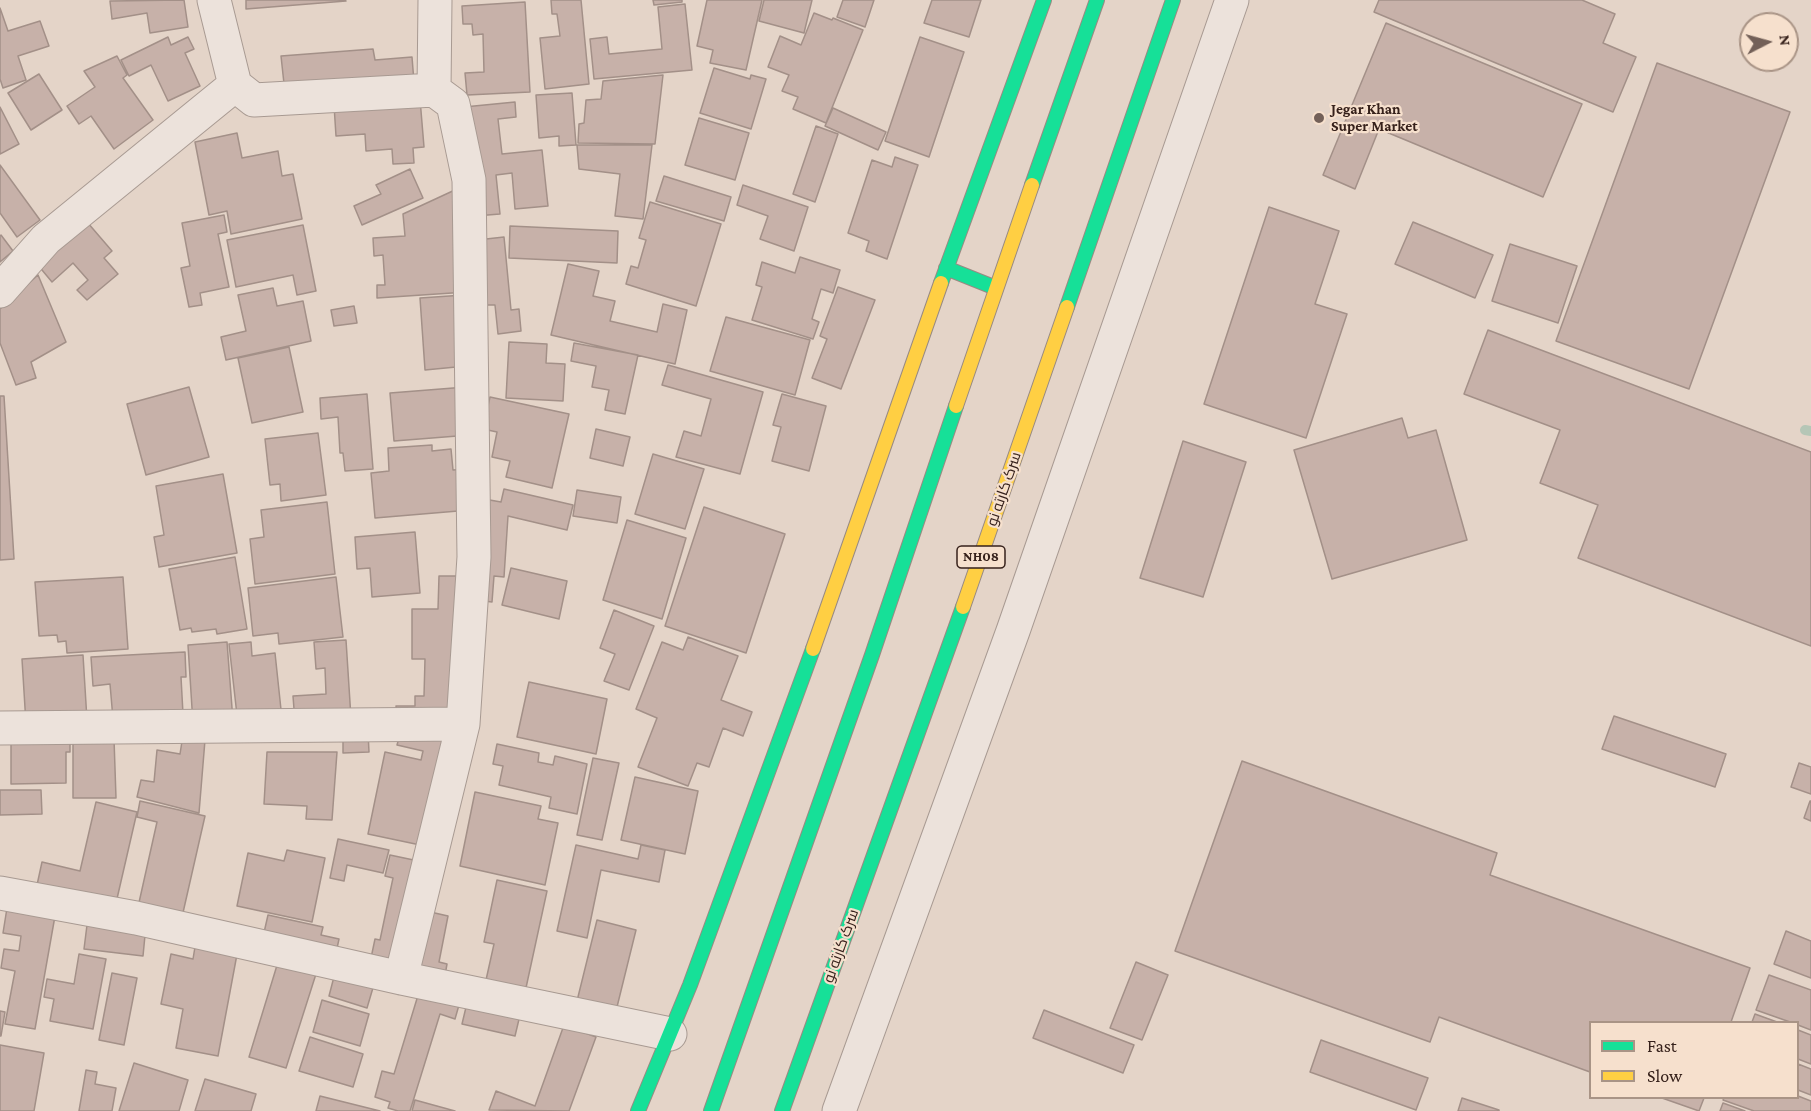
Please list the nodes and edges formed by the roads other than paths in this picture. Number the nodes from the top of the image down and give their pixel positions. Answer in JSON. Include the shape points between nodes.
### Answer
{"nodes":[{"id":1,"x":214,"y":0,"type":"edge"},
{"id":2,"x":435,"y":0,"type":"edge"},
{"id":3,"x":1044,"y":0,"type":"edge"},
{"id":4,"x":1097,"y":0,"type":"edge"},
{"id":5,"x":1173,"y":0,"type":"edge"},
{"id":6,"x":1232,"y":0,"type":"edge"},
{"id":7,"x":235,"y":85,"type":"junction"},
{"id":8,"x":434,"y":90,"type":"junction"},
{"id":9,"x":946,"y":268,"type":"junction"},
{"id":10,"x":996,"y":288,"type":"junction"},
{"id":11,"x":0,"y":291,"type":"edge"},
{"id":12,"x":463,"y":724,"type":"junction"},
{"id":13,"x":0,"y":728,"type":"edge"},
{"id":14,"x":0,"y":893,"type":"edge"},
{"id":15,"x":401,"y":978,"type":"junction"},
{"id":16,"x":670,"y":1034,"type":"junction"},
{"id":17,"x":638,"y":1111,"type":"edge"},
{"id":18,"x":711,"y":1111,"type":"edge"},
{"id":19,"x":782,"y":1111,"type":"edge"},
{"id":20,"x":839,"y":1111,"type":"edge"}],
"edges":[{"from":1,"to":7,"type":"street"},
{"from":2,"to":8,"type":"street"},
{"from":3,"to":9,"type":"main road"},
{"from":4,"to":10,"type":"main road"},
{"from":5,"to":19,"type":"main road","name":"سرک کارته نو","number":"NH08","via":[[951,642]]},
{"from":6,"to":20,"type":"street","via":[[1013,631]]},
{"from":7,"to":8,"type":"street","via":[[254,100]]},
{"from":7,"to":11,"type":"street","via":[[46,239]]},
{"from":8,"to":12,"type":"street","via":[[453,104],[469,180],[474,557]]},
{"from":9,"to":10,"type":"main road"},
{"from":9,"to":16,"type":"main road","via":[[834,592]]},
{"from":10,"to":18,"type":"main road"},
{"from":12,"to":13,"type":"street"},
{"from":12,"to":15,"type":"street"},
{"from":14,"to":15,"type":"street","via":[[136,918]]},
{"from":15,"to":16,"type":"street"},
{"from":16,"to":17,"type":"main road"}]}
